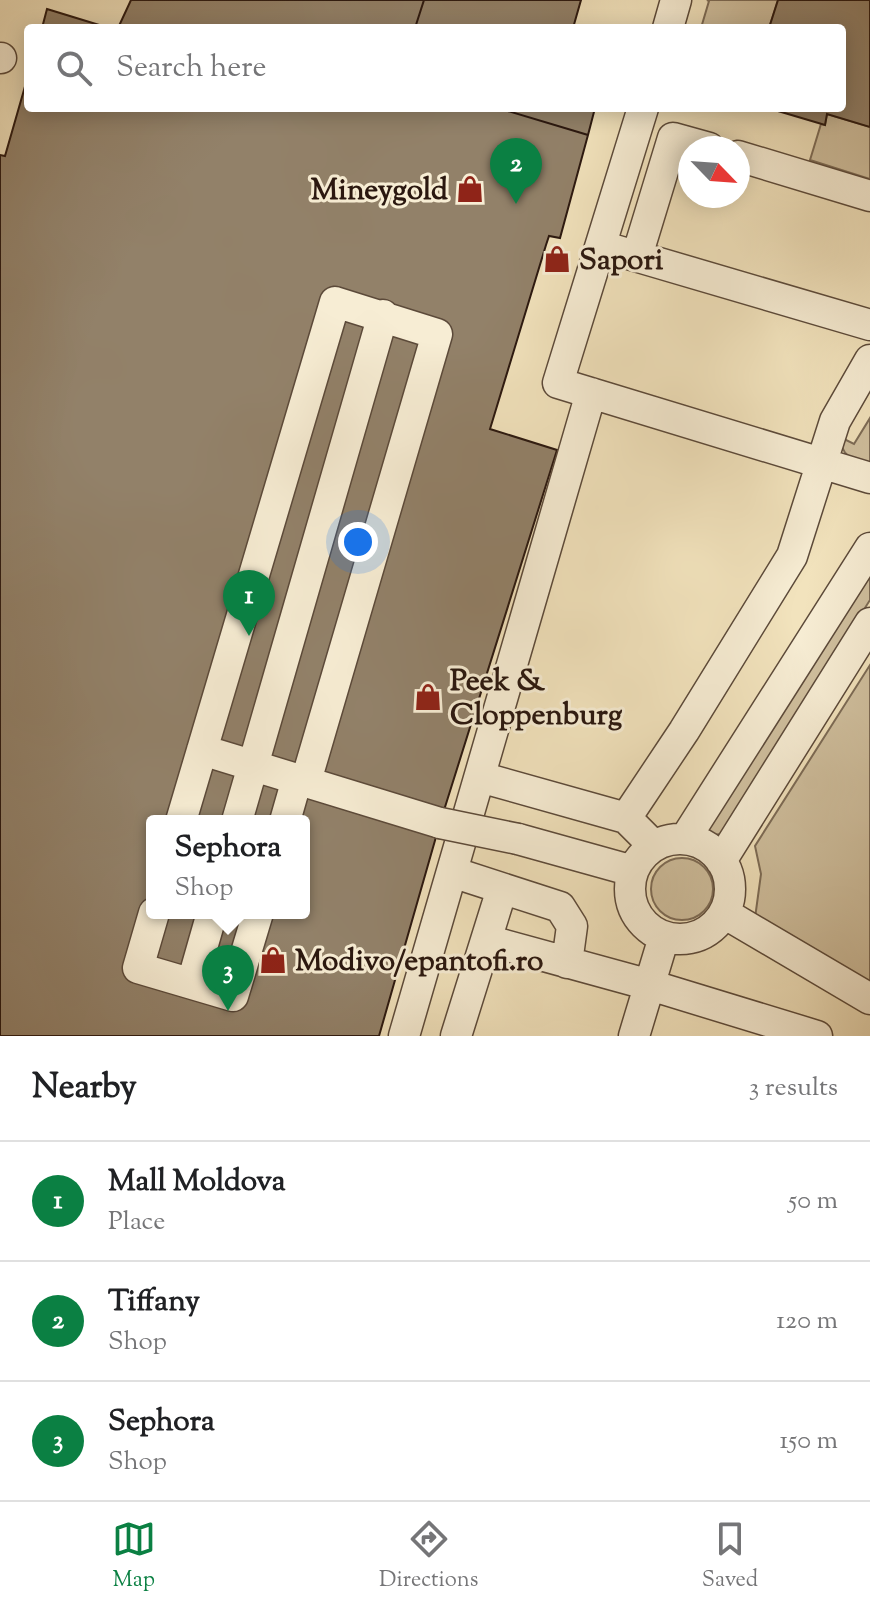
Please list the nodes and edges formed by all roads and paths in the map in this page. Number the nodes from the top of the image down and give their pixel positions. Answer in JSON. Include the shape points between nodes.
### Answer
{"nodes":[{"id":1,"x":676,"y":0,"type":"edge"},
{"id":2,"x":669,"y":24,"type":"edge"},
{"id":3,"x":642,"y":112,"type":"edge"},
{"id":4,"x":678,"y":139,"type":"edge"},
{"id":5,"x":750,"y":160,"type":"edge"},
{"id":6,"x":870,"y":196,"type":"edge"},
{"id":7,"x":601,"y":246,"type":"junction"},
{"id":8,"x":637,"y":256,"type":"junction"},
{"id":9,"x":383,"y":315,"type":"junction"},
{"id":10,"x":870,"y":325,"type":"edge"},
{"id":11,"x":870,"y":360,"type":"edge"},
{"id":12,"x":591,"y":393,"type":"junction"},
{"id":13,"x":821,"y":463,"type":"junction"},
{"id":14,"x":870,"y":478,"type":"edge"},
{"id":15,"x":870,"y":548,"type":"edge"},
{"id":16,"x":870,"y":623,"type":"edge"},
{"id":17,"x":202,"y":750,"type":"junction"},
{"id":18,"x":253,"y":764,"type":"junction"},
{"id":19,"x":480,"y":777,"type":"junction"},
{"id":20,"x":302,"y":780,"type":"junction"},
{"id":21,"x":183,"y":815,"type":"edge"},
{"id":22,"x":239,"y":815,"type":"edge"},
{"id":23,"x":287,"y":815,"type":"edge"},
{"id":24,"x":626,"y":818,"type":"junction"},
{"id":25,"x":685,"y":839,"type":"junction"},
{"id":26,"x":654,"y":846,"type":"junction"},
{"id":27,"x":721,"y":861,"type":"junction"},
{"id":28,"x":633,"y":871,"type":"junction"},
{"id":29,"x":452,"y":872,"type":"junction"},
{"id":30,"x":502,"y":889,"type":"junction"},
{"id":31,"x":724,"y":913,"type":"junction"},
{"id":32,"x":152,"y":919,"type":"edge"},
{"id":33,"x":210,"y":919,"type":"edge"},
{"id":34,"x":256,"y":919,"type":"edge"},
{"id":35,"x":664,"y":937,"type":"junction"},
{"id":36,"x":486,"y":940,"type":"junction"},
{"id":37,"x":567,"y":963,"type":"junction"},
{"id":38,"x":192,"y":983,"type":"junction"},
{"id":39,"x":650,"y":985,"type":"junction"},
{"id":40,"x":870,"y":999,"type":"edge"},
{"id":41,"x":404,"y":1036,"type":"edge"},
{"id":42,"x":456,"y":1036,"type":"edge"},
{"id":43,"x":634,"y":1036,"type":"edge"},
{"id":44,"x":817,"y":1036,"type":"edge"}],
"edges":[{"from":1,"to":2,"type":"lane"},
{"from":3,"to":7,"type":"lane"},
{"from":4,"to":8,"type":"lane","via":[[673,138]]},
{"from":5,"to":6,"type":"lane"},
{"from":7,"to":8,"type":"lane"},
{"from":7,"to":12,"type":"lane","via":[[558,383]]},
{"from":8,"to":10,"type":"lane"},
{"from":9,"to":17,"type":"lane","via":[[335,302]]},
{"from":9,"to":18,"type":"lane"},
{"from":9,"to":20,"type":"lane","via":[[437,334]]},
{"from":11,"to":13,"type":"lane","via":[[835,421]]},
{"from":12,"to":13,"type":"lane"},
{"from":12,"to":19,"type":"lane"},
{"from":13,"to":14,"type":"lane"},
{"from":13,"to":24,"type":"lane","via":[[792,556]]},
{"from":15,"to":25,"type":"lane"},
{"from":16,"to":27,"type":"lane"},
{"from":17,"to":18,"type":"lane"},
{"from":17,"to":21,"type":"lane"},
{"from":18,"to":20,"type":"lane"},
{"from":18,"to":22,"type":"lane"},
{"from":19,"to":24,"type":"lane"},
{"from":19,"to":29,"type":"lane"},
{"from":20,"to":23,"type":"lane"},
{"from":20,"to":28,"type":"lane","bridge":true,"via":[[440,823]]},
{"from":24,"to":26,"type":"lane"},
{"from":25,"to":26,"type":"lane"},
{"from":25,"to":27,"type":"lane","via":[[699,842]]},
{"from":26,"to":28,"type":"lane"},
{"from":27,"to":31,"type":"lane","via":[[730,886]]},
{"from":28,"to":35,"type":"lane","via":[[630,887],[638,917]]},
{"from":29,"to":30,"type":"lane"},
{"from":29,"to":41,"type":"lane"},
{"from":30,"to":36,"type":"lane"},
{"from":30,"to":37,"type":"lane","via":[[560,907],[572,926]]},
{"from":31,"to":35,"type":"lane","via":[[691,938]]},
{"from":31,"to":40,"type":"lane"},
{"from":32,"to":38,"type":"lane","via":[[138,968]]},
{"from":33,"to":38,"type":"lane"},
{"from":34,"to":38,"type":"lane","via":[[233,996]]},
{"from":35,"to":39,"type":"lane"},
{"from":36,"to":37,"type":"lane"},
{"from":36,"to":42,"type":"lane"},
{"from":37,"to":39,"type":"lane"},
{"from":39,"to":43,"type":"lane"},
{"from":39,"to":44,"type":"lane"}]}
